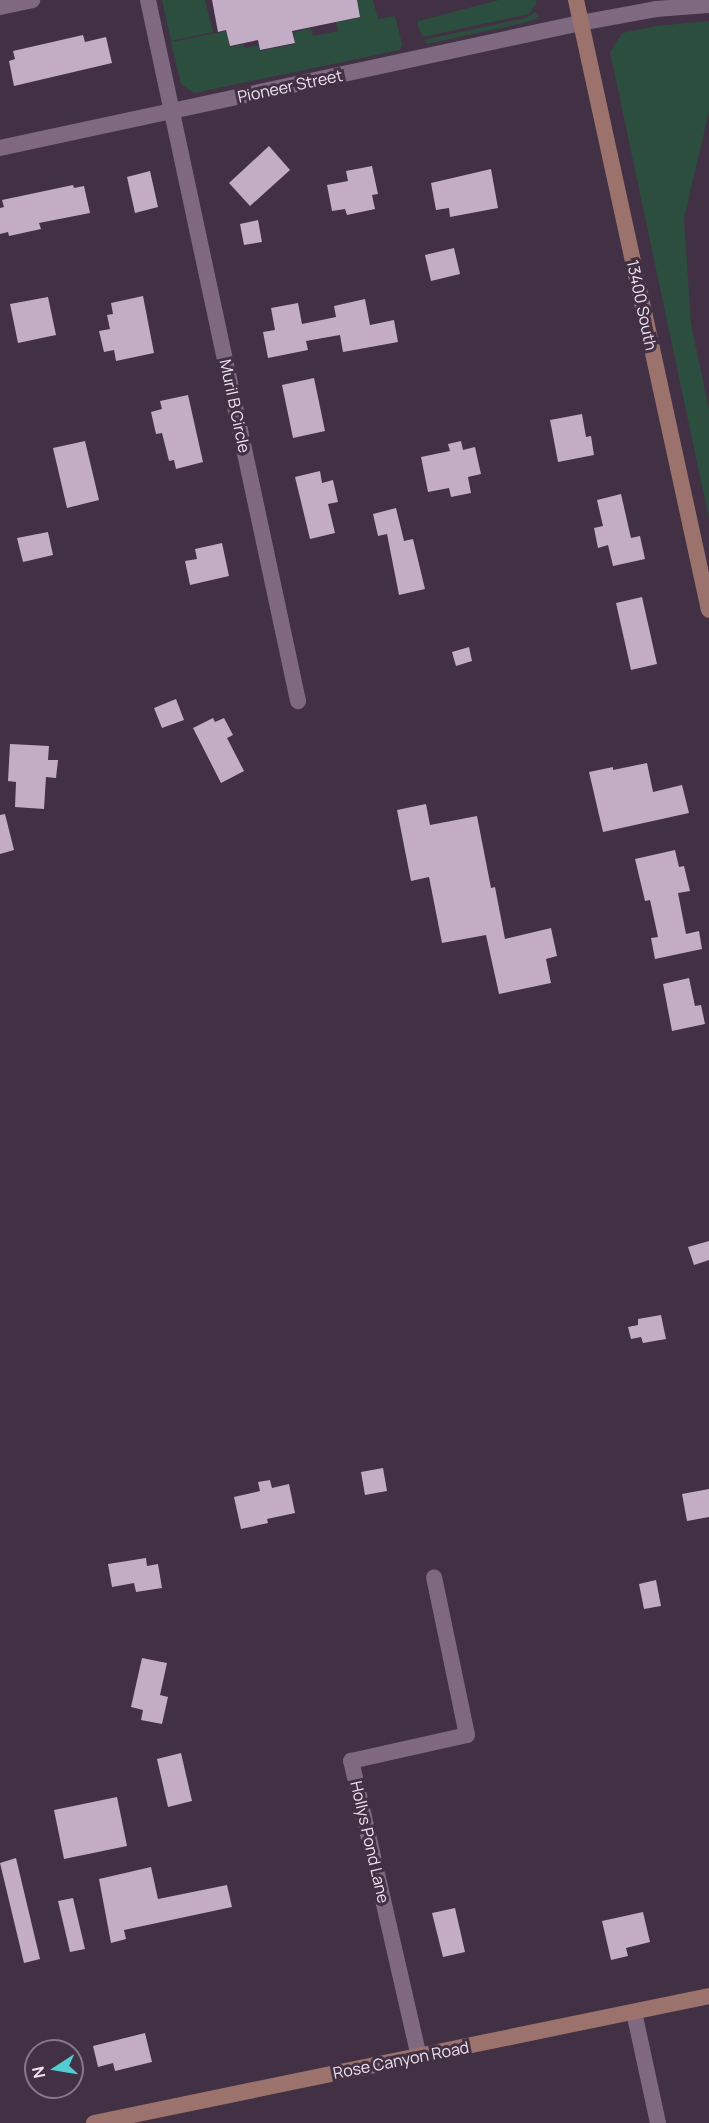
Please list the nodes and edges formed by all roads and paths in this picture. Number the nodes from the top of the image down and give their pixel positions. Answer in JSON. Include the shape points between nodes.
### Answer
{"nodes":[{"id":1,"x":32,"y":0,"type":"edge"},
{"id":2,"x":148,"y":0,"type":"edge"},
{"id":3,"x":576,"y":0,"type":"edge"},
{"id":4,"x":709,"y":5,"type":"edge"},
{"id":5,"x":0,"y":7,"type":"edge"},
{"id":6,"x":580,"y":23,"type":"junction"},
{"id":7,"x":172,"y":111,"type":"junction"},
{"id":8,"x":0,"y":148,"type":"edge"},
{"id":9,"x":709,"y":610,"type":"edge"},
{"id":10,"x":298,"y":701,"type":"dead end"},
{"id":11,"x":434,"y":1577,"type":"dead end"},
{"id":12,"x":709,"y":1996,"type":"edge"},
{"id":13,"x":634,"y":2012,"type":"junction"},
{"id":14,"x":419,"y":2056,"type":"junction"},
{"id":15,"x":94,"y":2123,"type":"edge"},
{"id":16,"x":658,"y":2123,"type":"edge"}],
"edges":[{"from":1,"to":5,"type":"street"},
{"from":2,"to":7,"type":"street","name":"Muril B Circle"},
{"from":3,"to":6,"type":"main road","name":"13400 South"},
{"from":4,"to":6,"type":"street","name":"Pioneer Street","via":[[656,9]]},
{"from":6,"to":7,"type":"street","name":"Pioneer Street"},
{"from":6,"to":9,"type":"main road","name":"13400 South"},
{"from":7,"to":8,"type":"street","name":"Pioneer Street"},
{"from":7,"to":10,"type":"street","name":"Muril B Circle"},
{"from":11,"to":14,"type":"street","name":"Hollys Pond Lane","via":[[467,1735],[351,1761]]},
{"from":12,"to":13,"type":"main road","name":"Rose Canyon Road"},
{"from":13,"to":14,"type":"main road","name":"Rose Canyon Road"},
{"from":13,"to":16,"type":"street"},
{"from":14,"to":15,"type":"main road","name":"Rose Canyon Road"}]}
